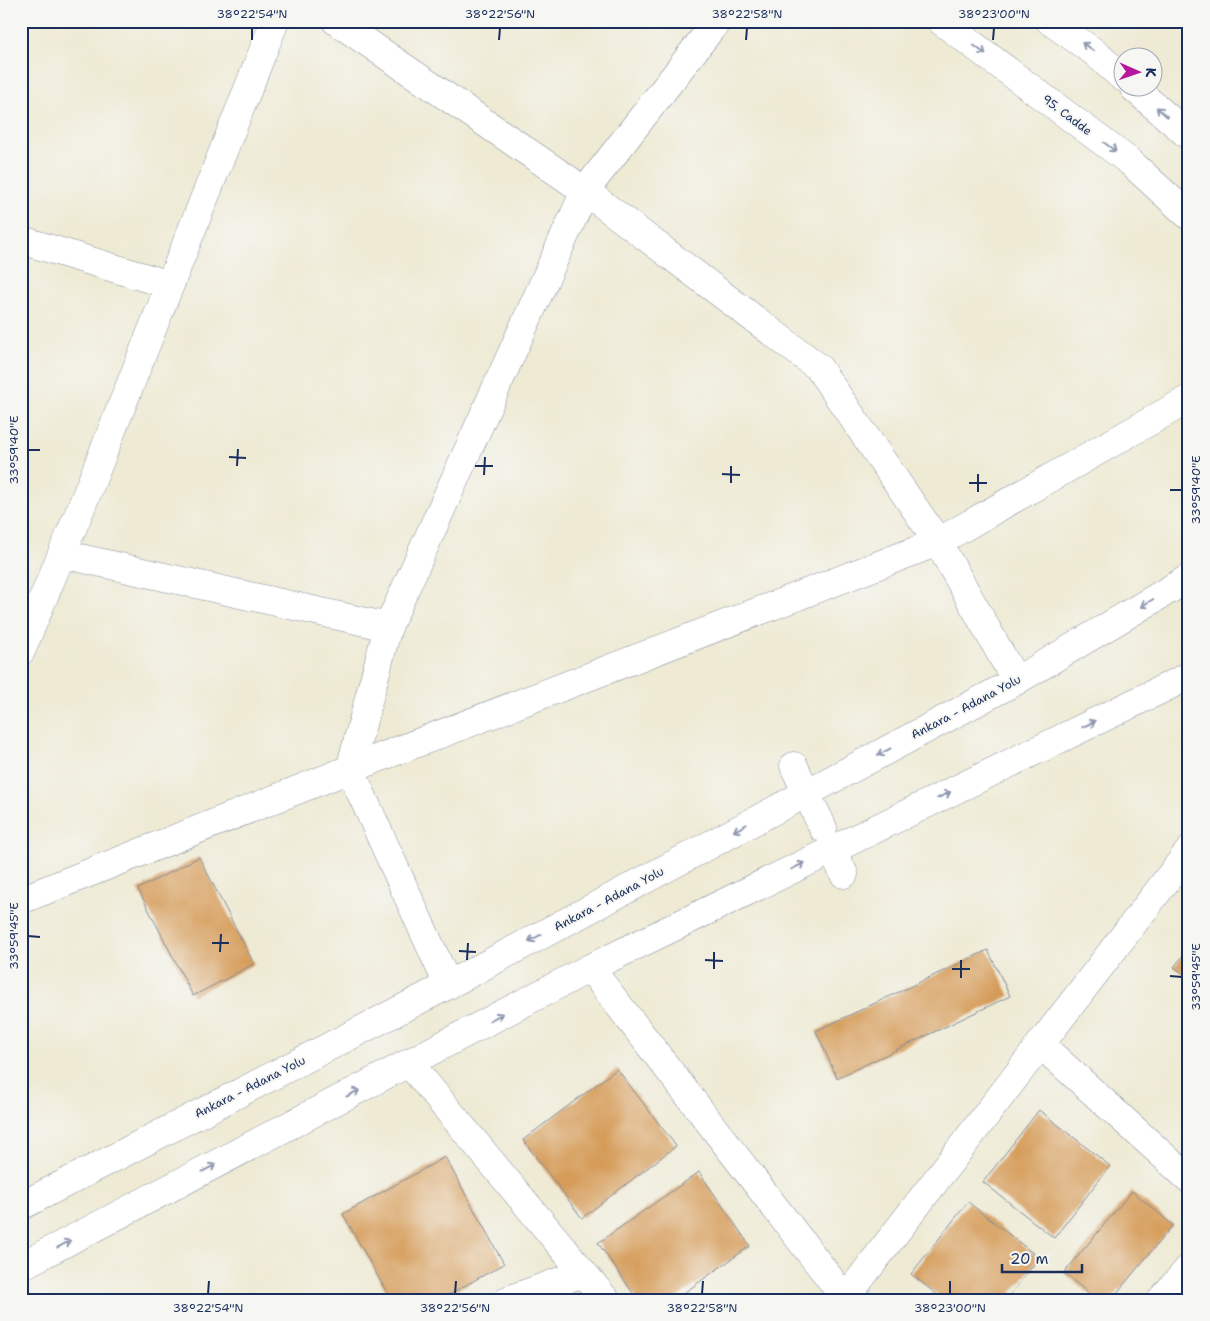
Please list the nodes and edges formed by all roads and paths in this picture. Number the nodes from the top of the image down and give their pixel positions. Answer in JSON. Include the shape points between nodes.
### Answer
{"nodes":[{"id":1,"x":275,"y":21,"type":"edge"},
{"id":2,"x":336,"y":21,"type":"edge"},
{"id":3,"x":717,"y":21,"type":"edge"},
{"id":4,"x":940,"y":21,"type":"edge"},
{"id":5,"x":1050,"y":21,"type":"edge"},
{"id":6,"x":1112,"y":68,"type":"edge"},
{"id":7,"x":1145,"y":98,"type":"edge"},
{"id":8,"x":1189,"y":136,"type":"edge"},
{"id":9,"x":585,"y":191,"type":"junction"},
{"id":10,"x":1189,"y":216,"type":"edge"},
{"id":11,"x":21,"y":240,"type":"edge"},
{"id":12,"x":170,"y":285,"type":"junction"},
{"id":13,"x":1189,"y":399,"type":"edge"},
{"id":14,"x":938,"y":542,"type":"junction"},
{"id":15,"x":62,"y":554,"type":"junction"},
{"id":16,"x":1189,"y":578,"type":"edge"},
{"id":17,"x":388,"y":627,"type":"junction"},
{"id":18,"x":21,"y":651,"type":"edge"},
{"id":19,"x":1189,"y":676,"type":"edge"},
{"id":20,"x":1016,"y":681,"type":"junction"},
{"id":21,"x":350,"y":768,"type":"junction"},
{"id":22,"x":1189,"y":851,"type":"edge"},
{"id":23,"x":21,"y":900,"type":"edge"},
{"id":24,"x":590,"y":968,"type":"junction"},
{"id":25,"x":448,"y":985,"type":"junction"},
{"id":26,"x":1040,"y":1044,"type":"junction"},
{"id":27,"x":409,"y":1063,"type":"junction"},
{"id":28,"x":1189,"y":1179,"type":"edge"},
{"id":29,"x":21,"y":1206,"type":"edge"},
{"id":30,"x":21,"y":1266,"type":"edge"},
{"id":31,"x":1189,"y":1268,"type":"edge"},
{"id":32,"x":583,"y":1273,"type":"junction"},
{"id":33,"x":844,"y":1299,"type":"edge"},
{"id":34,"x":508,"y":1300,"type":"edge"},
{"id":35,"x":606,"y":1300,"type":"edge"},
{"id":36,"x":1161,"y":1300,"type":"edge"}],
"edges":[{"from":1,"to":12,"type":"main road"},
{"from":2,"to":9,"type":"main road"},
{"from":3,"to":9,"type":"main road"},
{"from":4,"to":10,"type":"main road","name":"95. Cadde","one_way":true,"via":[[1130,162]]},
{"from":6,"to":5,"type":"main road","one_way":true},
{"from":8,"to":7,"type":"main road","one_way":true},
{"from":9,"to":14,"type":"main road","via":[[818,367]]},
{"from":9,"to":17,"type":"main road"},
{"from":11,"to":12,"type":"main road"},
{"from":12,"to":15,"type":"main road"},
{"from":13,"to":14,"type":"main road"},
{"from":14,"to":20,"type":"main road"},
{"from":14,"to":21,"type":"main road"},
{"from":15,"to":17,"type":"main road"},
{"from":15,"to":18,"type":"main road"},
{"from":16,"to":20,"type":"main road","name":"Ankara - Adana Yolu","one_way":true},
{"from":17,"to":21,"type":"main road"},
{"from":24,"to":19,"type":"main road","one_way":true},
{"from":20,"to":25,"type":"main road","name":"Ankara - Adana Yolu","one_way":true},
{"from":21,"to":23,"type":"main road"},
{"from":21,"to":25,"type":"main road"},
{"from":22,"to":26,"type":"main road"},
{"from":27,"to":24,"type":"main road","one_way":true},
{"from":24,"to":33,"type":"main road"},
{"from":25,"to":29,"type":"main road","name":"Ankara - Adana Yolu"},
{"from":26,"to":28,"type":"main road"},
{"from":26,"to":33,"type":"main road"},
{"from":30,"to":27,"type":"main road","one_way":true},
{"from":27,"to":32,"type":"main road"},
{"from":31,"to":36,"type":"main road"},
{"from":32,"to":34,"type":"main road"},
{"from":32,"to":35,"type":"main road"}]}
